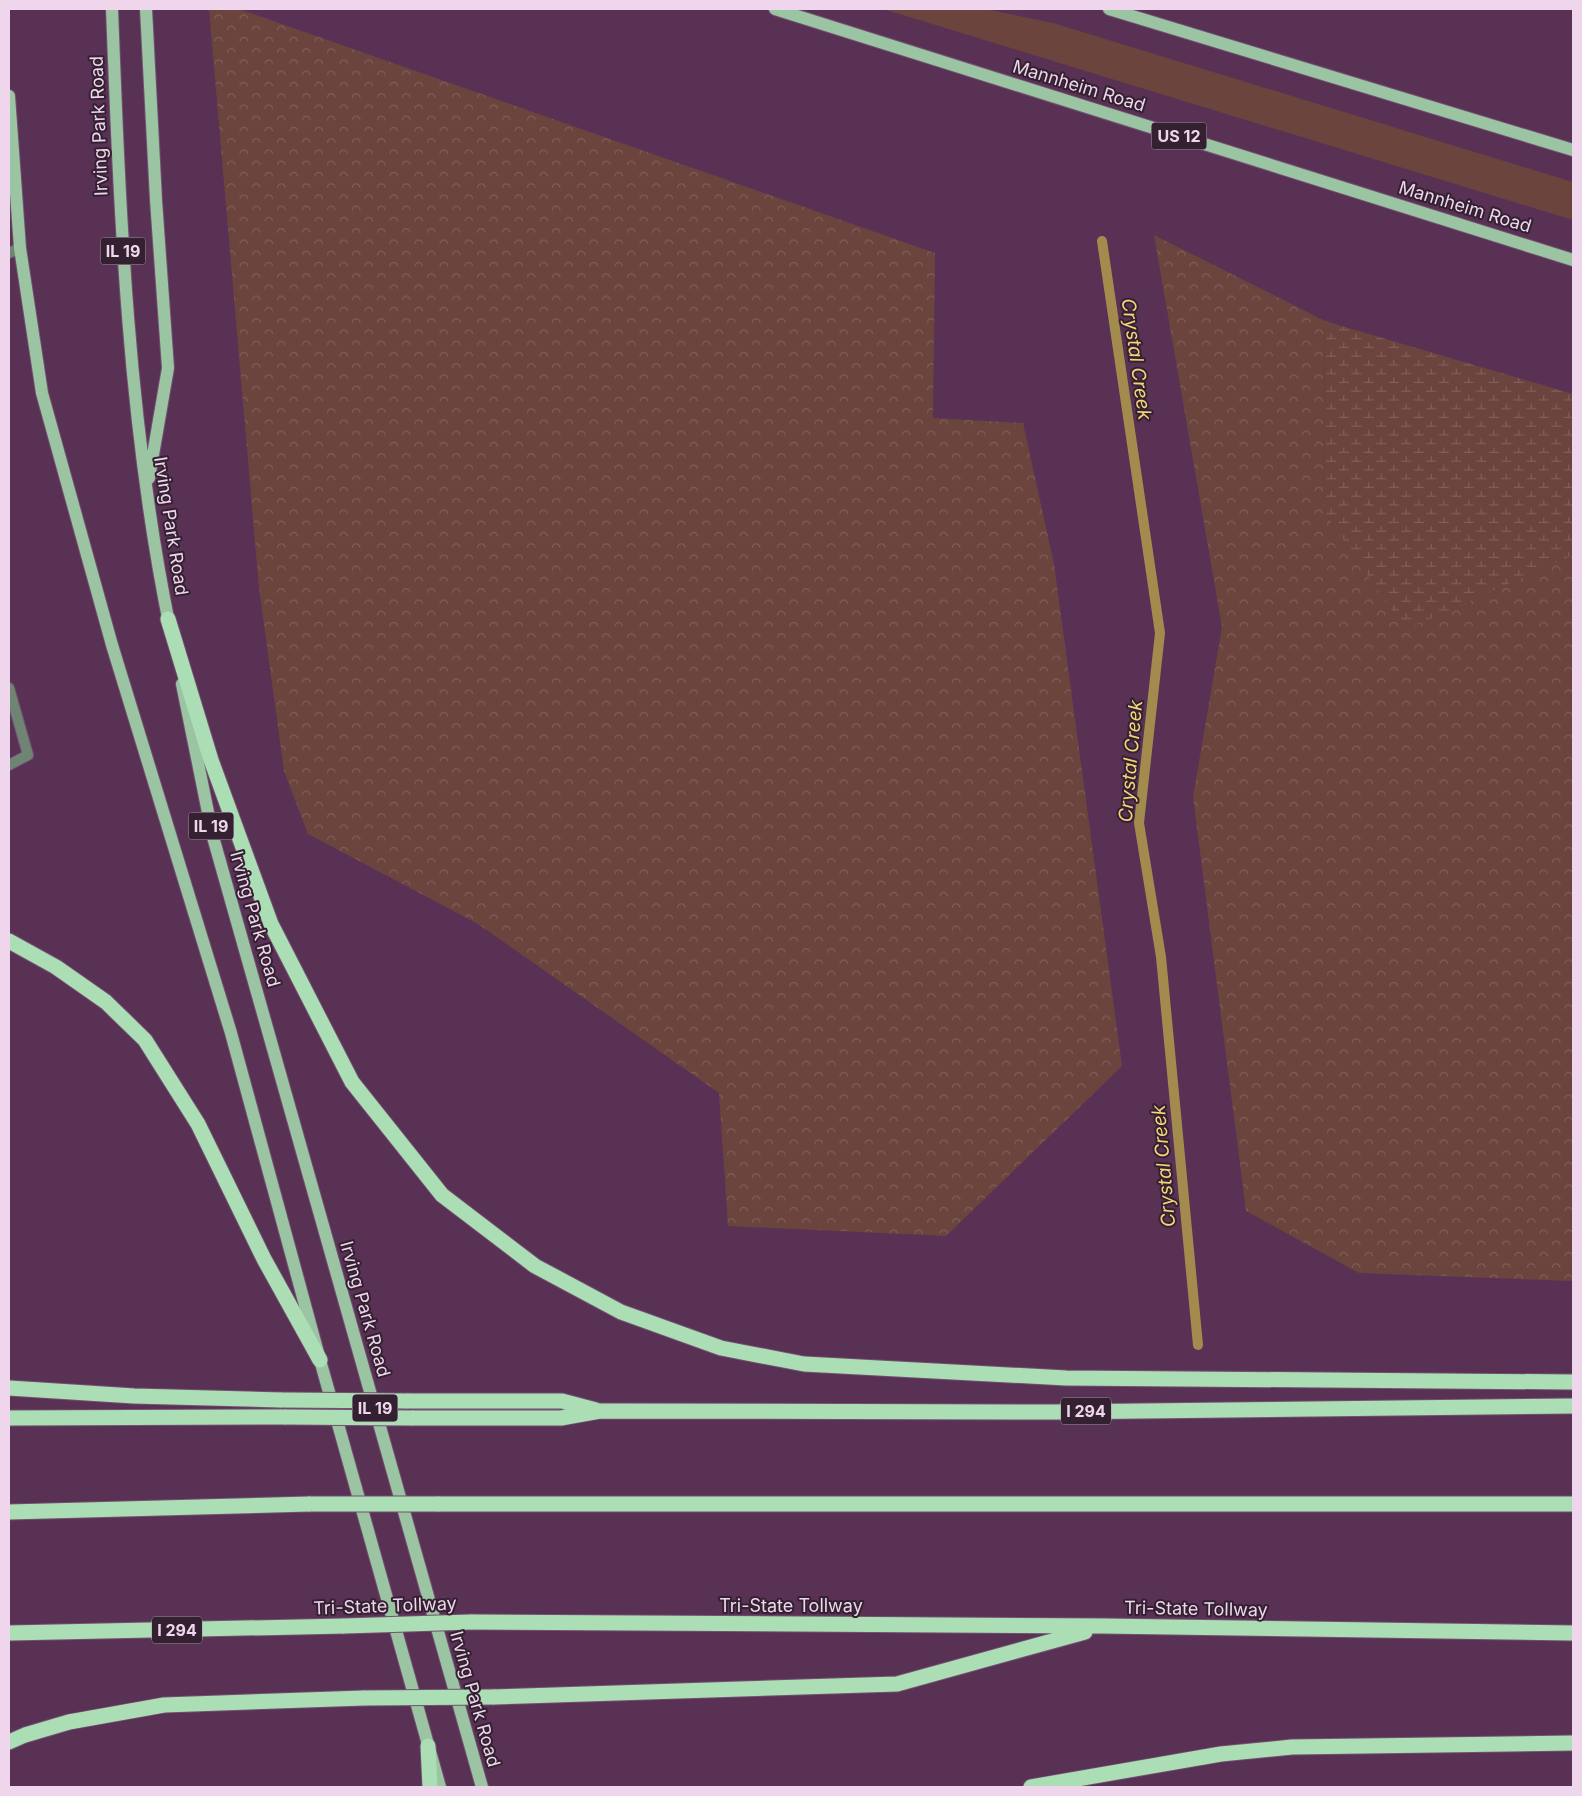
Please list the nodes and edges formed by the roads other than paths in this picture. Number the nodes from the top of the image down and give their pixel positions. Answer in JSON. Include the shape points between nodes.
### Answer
{"nodes":[{"id":1,"x":112,"y":9,"type":"edge"},
{"id":2,"x":146,"y":9,"type":"edge"},
{"id":3,"x":775,"y":9,"type":"edge"},
{"id":4,"x":1109,"y":9,"type":"edge"},
{"id":5,"x":9,"y":96,"type":"edge"},
{"id":6,"x":1573,"y":150,"type":"edge"},
{"id":7,"x":14,"y":250,"type":"edge"},
{"id":8,"x":1573,"y":260,"type":"edge"},
{"id":9,"x":146,"y":493,"type":"junction"},
{"id":10,"x":168,"y":619,"type":"junction"},
{"id":11,"x":9,"y":688,"type":"edge"},
{"id":12,"x":9,"y":765,"type":"edge"},
{"id":13,"x":9,"y":941,"type":"edge"},
{"id":14,"x":320,"y":1360,"type":"junction"},
{"id":15,"x":1573,"y":1382,"type":"edge"},
{"id":16,"x":9,"y":1388,"type":"edge"},
{"id":17,"x":1573,"y":1406,"type":"edge"},
{"id":18,"x":600,"y":1411,"type":"junction"},
{"id":19,"x":9,"y":1418,"type":"edge"},
{"id":20,"x":1573,"y":1504,"type":"edge"},
{"id":21,"x":9,"y":1512,"type":"edge"},
{"id":22,"x":1103,"y":1626,"type":"junction"},
{"id":23,"x":9,"y":1633,"type":"edge"},
{"id":24,"x":1573,"y":1634,"type":"edge"},
{"id":25,"x":9,"y":1742,"type":"edge"},
{"id":26,"x":1573,"y":1743,"type":"edge"},
{"id":27,"x":428,"y":1746,"type":"junction"},
{"id":28,"x":430,"y":1787,"type":"edge"},
{"id":29,"x":440,"y":1787,"type":"edge"},
{"id":30,"x":482,"y":1787,"type":"edge"},
{"id":31,"x":1031,"y":1787,"type":"edge"}],
"edges":[{"from":1,"to":9,"type":"main road","name":"Irving Park Road","number":"IL 19","via":[[131,359]]},
{"from":2,"to":9,"type":"main road","via":[[168,368]]},
{"from":3,"to":8,"type":"main road","name":"Mannheim Road","number":"US 12"},
{"from":4,"to":6,"type":"main road"},
{"from":5,"to":7,"type":"main road","number":"IL 19"},
{"from":7,"to":14,"type":"main road","number":"IL 19","via":[[42,393],[112,645],[231,1033]]},
{"from":9,"to":10,"type":"main road","name":"Irving Park Road","number":"IL 19"},
{"from":10,"to":15,"type":"highway","via":[[211,760],[271,924],[352,1082],[442,1195],[535,1266],[630,1315],[721,1348],[804,1364],[1066,1378]]},
{"from":10,"to":30,"type":"main road","name":"Irving Park Road","number":"IL 19","via":[[213,837]]},
{"from":11,"to":12,"type":"lane","via":[[28,755]]},
{"from":13,"to":14,"type":"highway","via":[[56,967],[106,1002],[145,1040],[198,1124],[264,1259]]},
{"from":14,"to":27,"type":"main road","number":"IL 19"},
{"from":16,"to":18,"type":"highway","bridge":true,"via":[[281,1400],[562,1401]]},
{"from":17,"to":18,"type":"highway","number":"I 294","via":[[1065,1412]]},
{"from":18,"to":19,"type":"highway","number":"I 294","bridge":true,"via":[[561,1418]]},
{"from":20,"to":21,"type":"highway","bridge":true,"via":[[310,1504]]},
{"from":22,"to":23,"type":"highway","name":"Tri-State Tollway","number":"I 294","bridge":true,"via":[[471,1622]]},
{"from":22,"to":24,"type":"highway","name":"Tri-State Tollway","number":"I 294"},
{"from":22,"to":25,"type":"highway","bridge":true,"via":[[897,1684],[164,1705],[69,1722]]},
{"from":26,"to":31,"type":"highway","via":[[1292,1748],[1221,1754]]},
{"from":27,"to":28,"type":"highway"},
{"from":27,"to":29,"type":"main road","number":"IL 19"}]}
